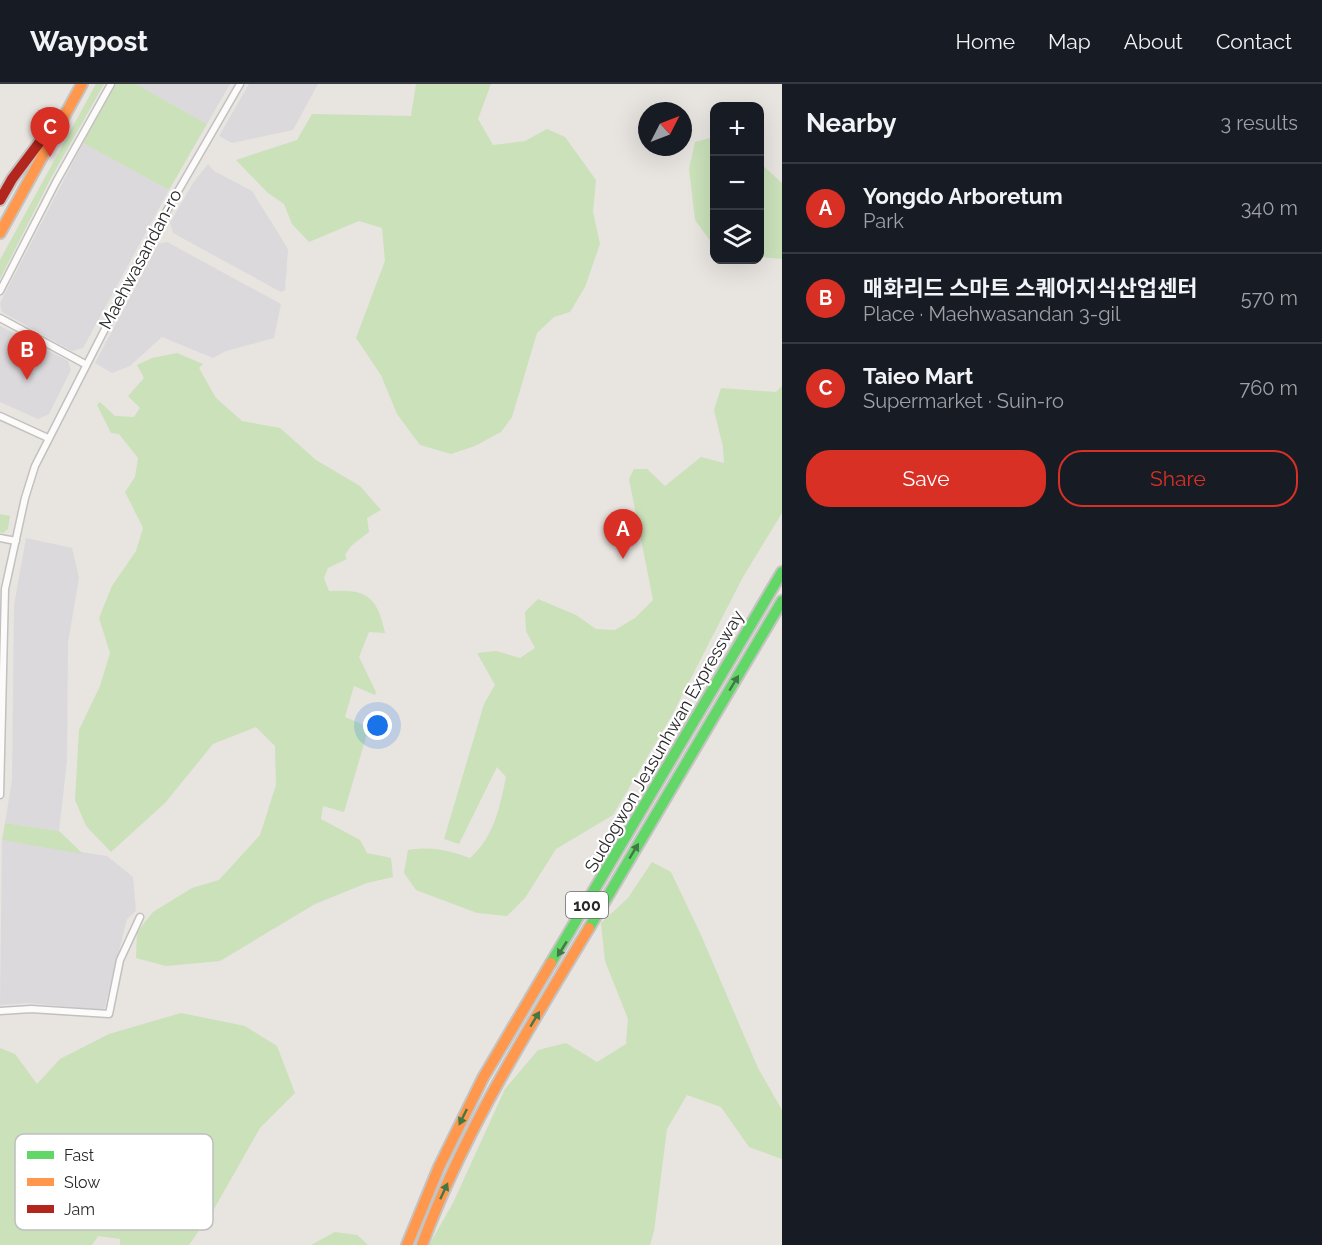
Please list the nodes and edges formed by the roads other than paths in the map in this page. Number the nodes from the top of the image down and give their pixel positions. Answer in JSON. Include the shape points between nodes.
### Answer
{"nodes":[{"id":1,"x":76,"y":84,"type":"edge"},
{"id":2,"x":82,"y":84,"type":"edge"},
{"id":3,"x":111,"y":84,"type":"edge"},
{"id":4,"x":240,"y":84,"type":"edge"},
{"id":5,"x":59,"y":121,"type":"junction"},
{"id":6,"x":0,"y":200,"type":"edge"},
{"id":7,"x":0,"y":220,"type":"edge"},
{"id":8,"x":0,"y":233,"type":"edge"},
{"id":9,"x":0,"y":243,"type":"edge"},
{"id":10,"x":0,"y":291,"type":"edge"},
{"id":11,"x":0,"y":318,"type":"edge"},
{"id":12,"x":85,"y":364,"type":"junction"},
{"id":13,"x":0,"y":416,"type":"edge"},
{"id":14,"x":48,"y":438,"type":"junction"},
{"id":15,"x":0,"y":538,"type":"edge"},
{"id":16,"x":16,"y":541,"type":"junction"},
{"id":17,"x":782,"y":572,"type":"edge"},
{"id":18,"x":782,"y":602,"type":"edge"},
{"id":19,"x":2,"y":625,"type":"edge"},
{"id":20,"x":2,"y":695,"type":"edge"},
{"id":21,"x":0,"y":795,"type":"edge"},
{"id":22,"x":140,"y":917,"type":"dead end"},
{"id":23,"x":0,"y":1011,"type":"edge"},
{"id":24,"x":406,"y":1245,"type":"edge"},
{"id":25,"x":422,"y":1245,"type":"edge"}],
"edges":[{"from":1,"to":5,"type":"main road"},
{"from":2,"to":5,"type":"main road"},
{"from":3,"to":10,"type":"street"},
{"from":4,"to":12,"type":"street","name":"Maehwasandan-ro","via":[[191,165]]},
{"from":5,"to":6,"type":"main road"},
{"from":5,"to":7,"type":"main road"},
{"from":5,"to":8,"type":"main road"},
{"from":5,"to":9,"type":"main road"},
{"from":11,"to":12,"type":"street"},
{"from":12,"to":14,"type":"street","name":"Maehwasandan-ro"},
{"from":13,"to":14,"type":"street"},
{"from":14,"to":16,"type":"street","name":"Maehwasandan-ro","via":[[25,498]]},
{"from":15,"to":16,"type":"street"},
{"from":16,"to":19,"type":"street","name":"Maehwasandan-ro"},
{"from":17,"to":24,"type":"main road","name":"Sudogwon Je1sunhwan Expressway","number":"100","one_way":true,"via":[[483,1078]]},
{"from":25,"to":18,"type":"main road","name":"Sudogwon Je1sunhwan Expressway","number":"100","one_way":true,"via":[[498,1081]]},
{"from":19,"to":20,"type":"street","name":"Maehwasandan-ro"},
{"from":20,"to":21,"type":"street","name":"Maehwasandan-ro"},
{"from":22,"to":23,"type":"street","via":[[120,960],[109,1014]]}]}
